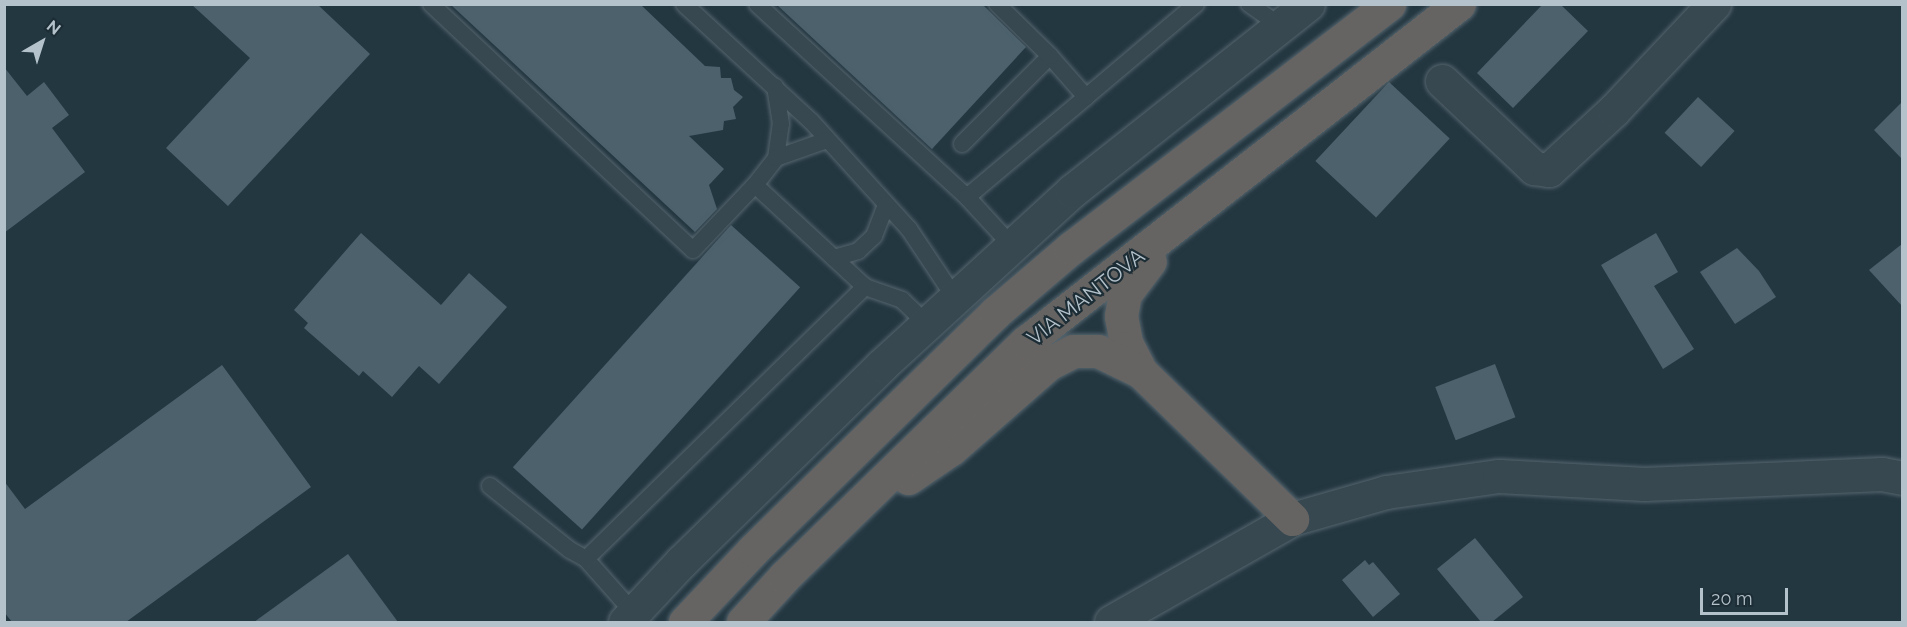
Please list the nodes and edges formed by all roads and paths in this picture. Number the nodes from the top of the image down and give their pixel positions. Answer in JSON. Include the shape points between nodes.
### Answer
{"nodes":[{"id":1,"x":430,"y":4,"type":"edge"},
{"id":2,"x":684,"y":4,"type":"edge"},
{"id":3,"x":758,"y":4,"type":"edge"},
{"id":4,"x":997,"y":4,"type":"edge"},
{"id":5,"x":1196,"y":4,"type":"edge"},
{"id":6,"x":1249,"y":4,"type":"edge"},
{"id":7,"x":1308,"y":4,"type":"edge"},
{"id":8,"x":1389,"y":4,"type":"edge"},
{"id":9,"x":1459,"y":4,"type":"edge"},
{"id":10,"x":1714,"y":4,"type":"edge"},
{"id":11,"x":1280,"y":26,"type":"junction"},
{"id":12,"x":1050,"y":56,"type":"junction"},
{"id":13,"x":1442,"y":81,"type":"dead end"},
{"id":14,"x":775,"y":87,"type":"junction"},
{"id":15,"x":1086,"y":97,"type":"junction"},
{"id":16,"x":826,"y":140,"type":"junction"},
{"id":17,"x":962,"y":144,"type":"dead end"},
{"id":18,"x":776,"y":158,"type":"junction"},
{"id":19,"x":755,"y":185,"type":"junction"},
{"id":20,"x":967,"y":197,"type":"junction"},
{"id":21,"x":886,"y":204,"type":"junction"},
{"id":22,"x":1196,"y":212,"type":"junction"},
{"id":23,"x":1012,"y":246,"type":"junction"},
{"id":24,"x":834,"y":258,"type":"junction"},
{"id":25,"x":865,"y":287,"type":"junction"},
{"id":26,"x":955,"y":298,"type":"junction"},
{"id":27,"x":927,"y":324,"type":"junction"},
{"id":28,"x":1142,"y":372,"type":"junction"},
{"id":29,"x":1902,"y":478,"type":"edge"},
{"id":30,"x":490,"y":486,"type":"dead end"},
{"id":31,"x":1292,"y":519,"type":"junction"},
{"id":32,"x":839,"y":524,"type":"junction"},
{"id":33,"x":586,"y":559,"type":"junction"},
{"id":34,"x":629,"y":618,"type":"edge"},
{"id":35,"x":685,"y":622,"type":"edge"},
{"id":36,"x":743,"y":622,"type":"edge"},
{"id":37,"x":1111,"y":622,"type":"edge"}],
"edges":[{"from":1,"to":19,"type":"lane","via":[[693,250]]},
{"from":2,"to":14,"type":"lane"},
{"from":3,"to":20,"type":"lane"},
{"from":4,"to":12,"type":"lane"},
{"from":5,"to":15,"type":"lane"},
{"from":6,"to":11,"type":"lane"},
{"from":7,"to":11,"type":"street"},
{"from":8,"to":35,"type":"highway","name":"VIA MANTOVA","via":[[1071,248],[996,312],[761,542]]},
{"from":9,"to":22,"type":"highway","name":"VIA MANTOVA"},
{"from":10,"to":13,"type":"street","via":[[1614,110],[1549,170],[1534,168]]},
{"from":11,"to":23,"type":"street","via":[[1072,191]]},
{"from":12,"to":15,"type":"lane"},
{"from":12,"to":17,"type":"lane"},
{"from":14,"to":16,"type":"lane"},
{"from":14,"to":18,"type":"lane","via":[[781,124]]},
{"from":15,"to":20,"type":"lane"},
{"from":16,"to":18,"type":"lane"},
{"from":16,"to":21,"type":"lane"},
{"from":18,"to":19,"type":"lane"},
{"from":19,"to":24,"type":"lane"},
{"from":20,"to":23,"type":"lane"},
{"from":21,"to":24,"type":"lane","via":[[874,236],[858,251]]},
{"from":21,"to":26,"type":"lane","via":[[909,229]]},
{"from":22,"to":28,"type":"highway","via":[[1125,294],[1121,316],[1126,342]]},
{"from":22,"to":32,"type":"highway","name":"VIA MANTOVA","via":[[1026,342]]},
{"from":23,"to":26,"type":"street"},
{"from":24,"to":25,"type":"lane"},
{"from":25,"to":27,"type":"lane","via":[[902,300]]},
{"from":25,"to":33,"type":"lane"},
{"from":26,"to":27,"type":"street"},
{"from":27,"to":34,"type":"street","via":[[681,562]]},
{"from":28,"to":31,"type":"highway"},
{"from":28,"to":32,"type":"highway","via":[[1098,351],[1073,351],[1048,364],[951,449]]},
{"from":29,"to":31,"type":"street","via":[[1882,474],[1644,484],[1498,476],[1386,492]]},
{"from":30,"to":33,"type":"lane"},
{"from":31,"to":37,"type":"street"},
{"from":32,"to":36,"type":"highway","name":"VIA MANTOVA"},
{"from":33,"to":34,"type":"lane"}]}
